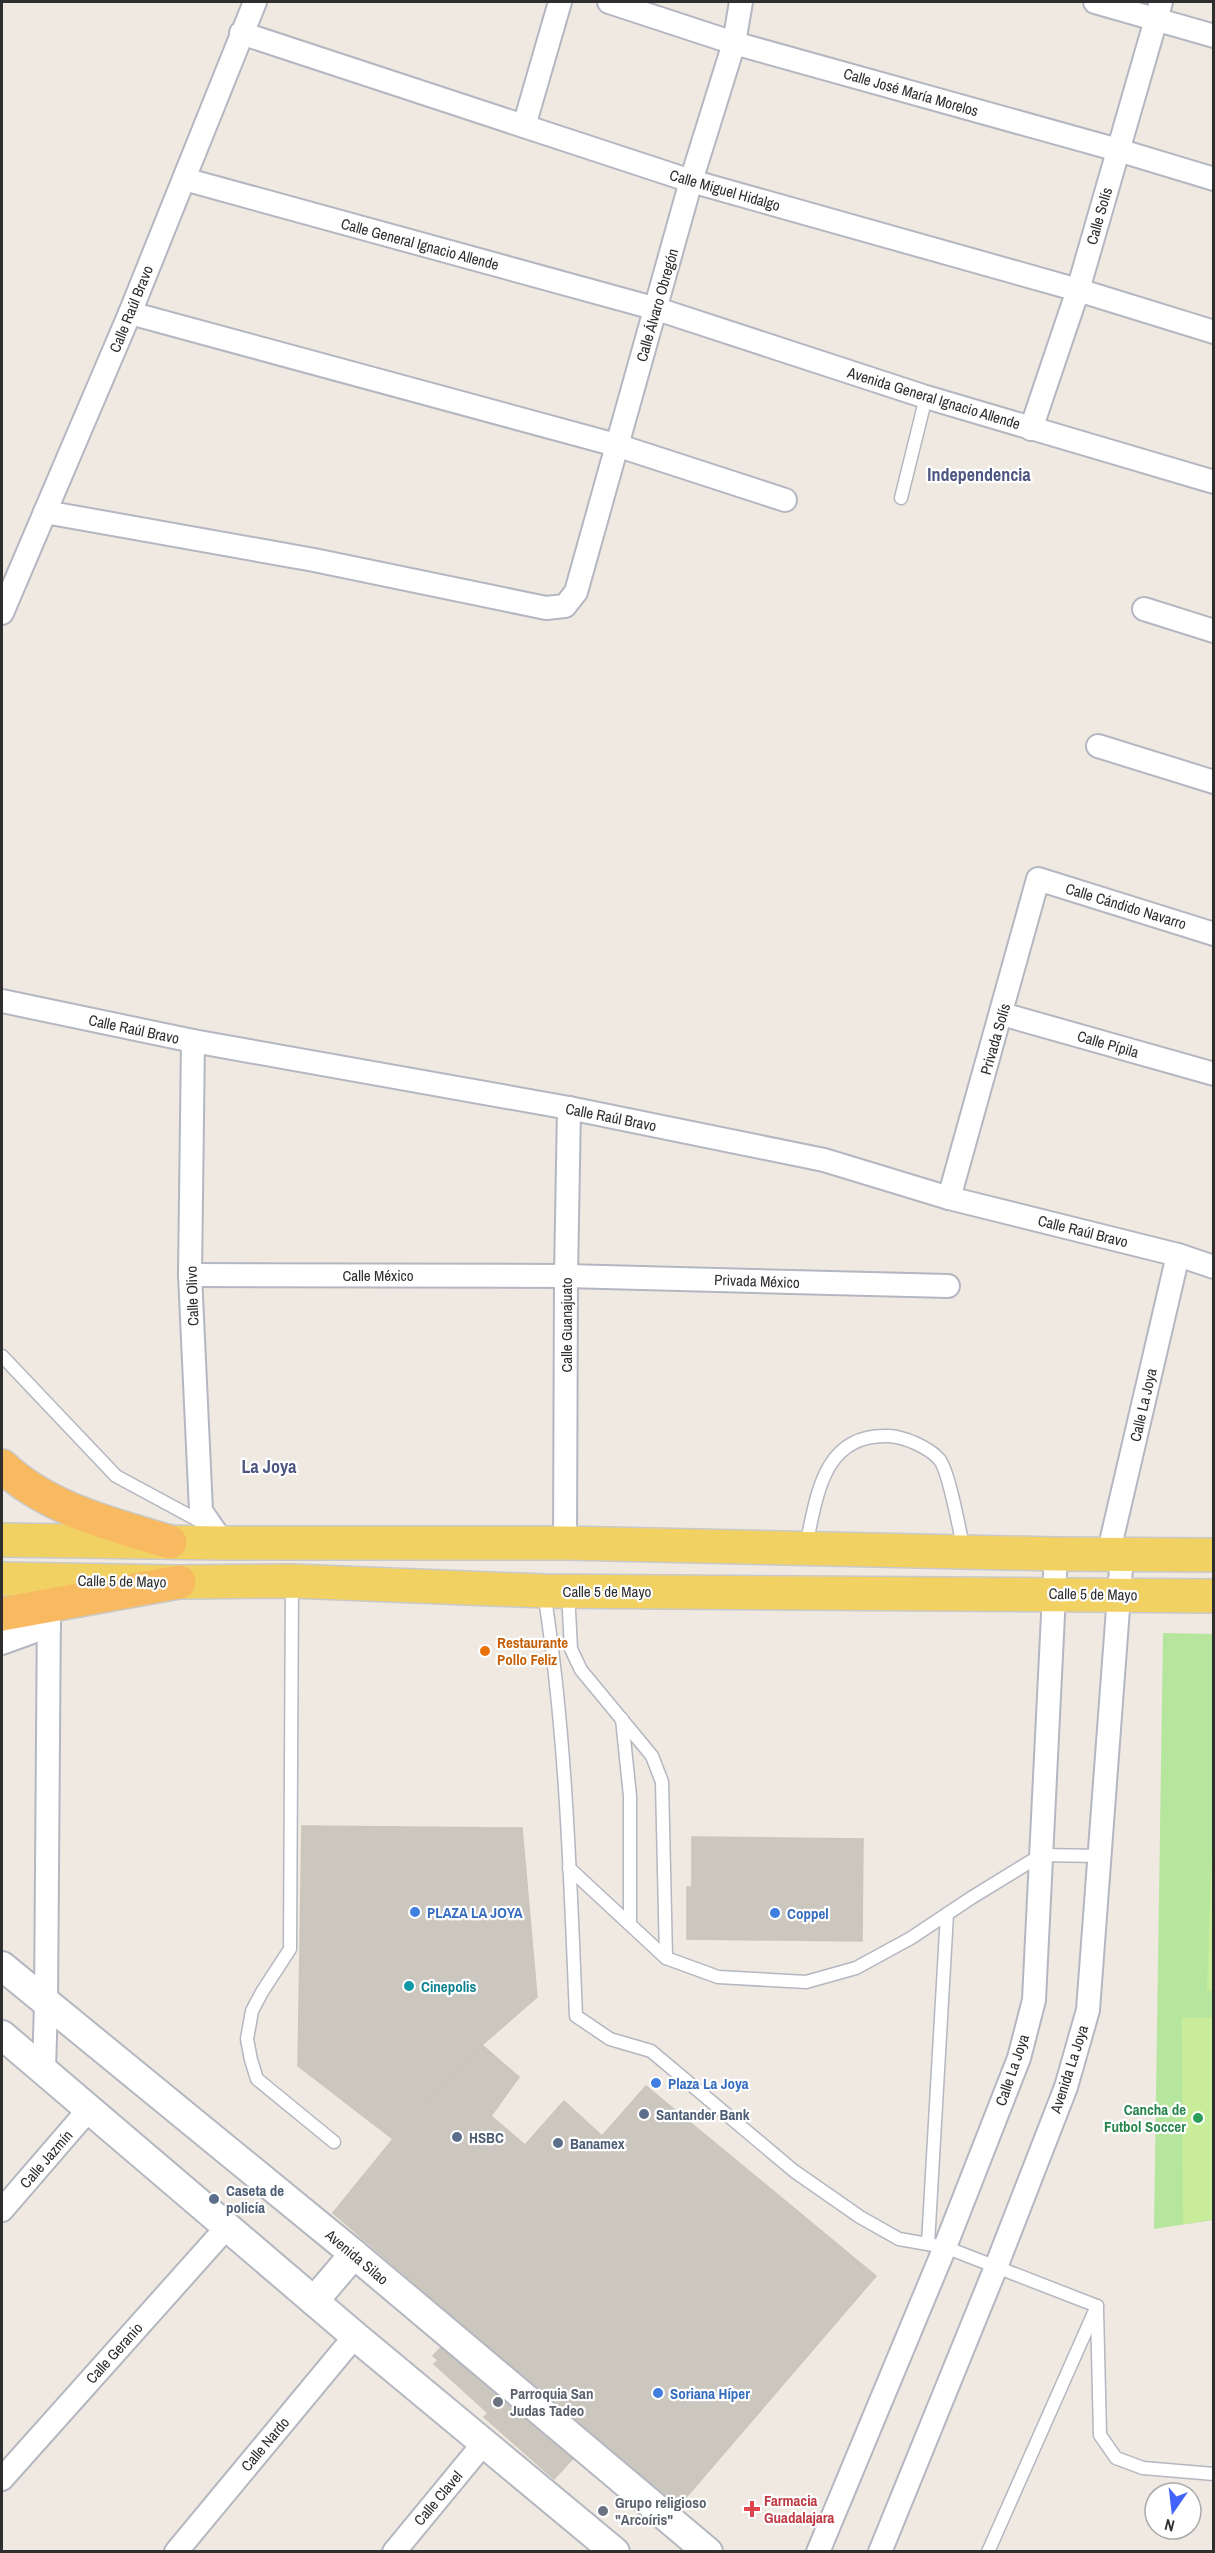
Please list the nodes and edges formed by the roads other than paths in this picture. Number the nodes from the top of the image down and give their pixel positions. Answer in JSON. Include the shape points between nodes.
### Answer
{"nodes":[{"id":1,"x":255,"y":2,"type":"edge"},
{"id":2,"x":560,"y":2,"type":"edge"},
{"id":3,"x":609,"y":2,"type":"edge"},
{"id":4,"x":741,"y":2,"type":"edge"},
{"id":5,"x":1095,"y":2,"type":"edge"},
{"id":6,"x":1158,"y":10,"type":"edge"},
{"id":7,"x":241,"y":33,"type":"junction"},
{"id":8,"x":1214,"y":36,"type":"edge"},
{"id":9,"x":734,"y":43,"type":"junction"},
{"id":10,"x":524,"y":126,"type":"junction"},
{"id":11,"x":1118,"y":150,"type":"junction"},
{"id":12,"x":184,"y":179,"type":"junction"},
{"id":13,"x":1214,"y":180,"type":"edge"},
{"id":14,"x":691,"y":181,"type":"junction"},
{"id":15,"x":1078,"y":290,"type":"junction"},
{"id":16,"x":657,"y":309,"type":"junction"},
{"id":17,"x":130,"y":313,"type":"junction"},
{"id":18,"x":1214,"y":332,"type":"edge"},
{"id":19,"x":926,"y":397,"type":"junction"},
{"id":20,"x":1031,"y":429,"type":"junction"},
{"id":21,"x":616,"y":445,"type":"junction"},
{"id":22,"x":1214,"y":482,"type":"edge"},
{"id":23,"x":901,"y":498,"type":"dead end"},
{"id":24,"x":785,"y":500,"type":"dead end"},
{"id":25,"x":45,"y":512,"type":"junction"},
{"id":26,"x":1144,"y":609,"type":"dead end"},
{"id":27,"x":2,"y":613,"type":"edge"},
{"id":28,"x":1214,"y":631,"type":"edge"},
{"id":29,"x":1098,"y":746,"type":"dead end"},
{"id":30,"x":1214,"y":782,"type":"edge"},
{"id":31,"x":1038,"y":879,"type":"joint"},
{"id":32,"x":1214,"y":934,"type":"edge"},
{"id":33,"x":2,"y":1001,"type":"edge"},
{"id":34,"x":1002,"y":1014,"type":"junction"},
{"id":35,"x":193,"y":1041,"type":"junction"},
{"id":36,"x":1214,"y":1074,"type":"edge"},
{"id":37,"x":569,"y":1108,"type":"junction"},
{"id":38,"x":949,"y":1198,"type":"junction"},
{"id":39,"x":1178,"y":1255,"type":"junction"},
{"id":40,"x":1214,"y":1267,"type":"edge"},
{"id":41,"x":190,"y":1275,"type":"junction"},
{"id":42,"x":566,"y":1275,"type":"junction"},
{"id":43,"x":948,"y":1286,"type":"dead end"},
{"id":44,"x":2,"y":1356,"type":"edge"},
{"id":45,"x":2,"y":1466,"type":"edge"},
{"id":46,"x":217,"y":1535,"type":"junction"},
{"id":47,"x":2,"y":1540,"type":"edge"},
{"id":48,"x":170,"y":1542,"type":"junction"},
{"id":49,"x":566,"y":1542,"type":"junction"},
{"id":50,"x":806,"y":1548,"type":"junction"},
{"id":51,"x":964,"y":1552,"type":"junction"},
{"id":52,"x":1056,"y":1554,"type":"junction"},
{"id":53,"x":1115,"y":1555,"type":"junction"},
{"id":54,"x":1214,"y":1556,"type":"edge"},
{"id":55,"x":2,"y":1579,"type":"edge"},
{"id":56,"x":292,"y":1581,"type":"junction"},
{"id":57,"x":178,"y":1582,"type":"junction"},
{"id":58,"x":556,"y":1591,"type":"junction"},
{"id":59,"x":1055,"y":1594,"type":"junction"},
{"id":60,"x":1120,"y":1595,"type":"junction"},
{"id":61,"x":1214,"y":1596,"type":"edge"},
{"id":62,"x":2,"y":1614,"type":"edge"},
{"id":63,"x":49,"y":1616,"type":"junction"},
{"id":64,"x":2,"y":1643,"type":"edge"},
{"id":65,"x":622,"y":1718,"type":"junction"},
{"id":66,"x":1041,"y":1856,"type":"junction"},
{"id":67,"x":1100,"y":1856,"type":"junction"},
{"id":68,"x":569,"y":1868,"type":"junction"},
{"id":69,"x":947,"y":1914,"type":"junction"},
{"id":70,"x":630,"y":1924,"type":"junction"},
{"id":71,"x":666,"y":1958,"type":"junction"},
{"id":72,"x":2,"y":1966,"type":"edge"},
{"id":73,"x":46,"y":2003,"type":"junction"},
{"id":74,"x":2,"y":2035,"type":"edge"},
{"id":75,"x":44,"y":2070,"type":"junction"},
{"id":76,"x":90,"y":2109,"type":"junction"},
{"id":77,"x":334,"y":2142,"type":"dead end"},
{"id":78,"x":2,"y":2210,"type":"edge"},
{"id":79,"x":227,"y":2227,"type":"junction"},
{"id":80,"x":936,"y":2246,"type":"junction"},
{"id":81,"x":354,"y":2254,"type":"junction"},
{"id":82,"x":996,"y":2267,"type":"junction"},
{"id":83,"x":314,"y":2301,"type":"junction"},
{"id":84,"x":1097,"y":2306,"type":"junction"},
{"id":85,"x":355,"y":2336,"type":"junction"},
{"id":86,"x":483,"y":2444,"type":"junction"},
{"id":87,"x":1214,"y":2474,"type":"edge"},
{"id":88,"x":2,"y":2479,"type":"edge"},
{"id":89,"x":176,"y":2552,"type":"edge"},
{"id":90,"x":394,"y":2552,"type":"edge"},
{"id":91,"x":615,"y":2552,"type":"edge"},
{"id":92,"x":708,"y":2552,"type":"edge"},
{"id":93,"x":818,"y":2552,"type":"edge"},
{"id":94,"x":880,"y":2552,"type":"edge"},
{"id":95,"x":988,"y":2552,"type":"edge"}],
"edges":[{"from":1,"to":7,"type":"street","name":"Calle Raúl Bravo"},
{"from":2,"to":10,"type":"street"},
{"from":3,"to":9,"type":"street","name":"Calle José María Morelos"},
{"from":4,"to":9,"type":"street","name":"Calle Álvaro Obregón"},
{"from":5,"to":6,"type":"street"},
{"from":6,"to":8,"type":"street"},
{"from":6,"to":11,"type":"street","name":"Calle Solís"},
{"from":7,"to":10,"type":"street","name":"Calle Miguel Hidalgo"},
{"from":7,"to":12,"type":"street","name":"Calle Raúl Bravo"},
{"from":9,"to":11,"type":"street","name":"Calle José María Morelos"},
{"from":9,"to":14,"type":"street","name":"Calle Álvaro Obregón"},
{"from":10,"to":14,"type":"street","name":"Calle Miguel Hidalgo"},
{"from":11,"to":13,"type":"street","name":"Calle José María Morelos"},
{"from":11,"to":15,"type":"street","name":"Calle Solís"},
{"from":12,"to":16,"type":"street","name":"Calle General Ignacio Allende"},
{"from":12,"to":17,"type":"street","name":"Calle Raúl Bravo"},
{"from":14,"to":15,"type":"street","name":"Calle Miguel Hidalgo"},
{"from":14,"to":16,"type":"street","name":"Calle Álvaro Obregón"},
{"from":15,"to":18,"type":"street","name":"Calle Miguel Hidalgo"},
{"from":15,"to":20,"type":"street","name":"Calle Solís"},
{"from":16,"to":19,"type":"street","name":"Avenida General Ignacio Allende"},
{"from":16,"to":21,"type":"street","name":"Calle Álvaro Obregón"},
{"from":17,"to":21,"type":"street"},
{"from":17,"to":25,"type":"street","name":"Calle Raúl Bravo"},
{"from":19,"to":20,"type":"street","name":"Avenida General Ignacio Allende"},
{"from":19,"to":23,"type":"lane"},
{"from":20,"to":22,"type":"street","name":"Avenida General Ignacio Allende"},
{"from":21,"to":24,"type":"street"},
{"from":21,"to":25,"type":"street","name":"Calle Álvaro Obregón","via":[[576,592],[565,606],[546,608],[314,560]]},
{"from":25,"to":27,"type":"street","name":"Calle Raúl Bravo"},
{"from":26,"to":28,"type":"street"},
{"from":29,"to":30,"type":"street"},
{"from":31,"to":32,"type":"street","name":"Calle Cándido Navarro"},
{"from":31,"to":34,"type":"street","name":"Privada Solís"},
{"from":33,"to":35,"type":"street","name":"Calle Raúl Bravo"},
{"from":34,"to":36,"type":"street","name":"Calle Pípila"},
{"from":34,"to":38,"type":"street","name":"Privada Solís"},
{"from":35,"to":37,"type":"street","name":"Calle Raúl Bravo"},
{"from":35,"to":41,"type":"street","name":"Calle Olivo"},
{"from":37,"to":38,"type":"street","name":"Calle Raúl Bravo","via":[[824,1160]]},
{"from":37,"to":42,"type":"street","name":"Calle Guanajuato"},
{"from":38,"to":39,"type":"street","name":"Calle Raúl Bravo"},
{"from":39,"to":40,"type":"street","name":"Calle Raúl Bravo"},
{"from":39,"to":53,"type":"street","name":"Calle La Joya"},
{"from":41,"to":42,"type":"street","name":"Calle México"},
{"from":41,"to":46,"type":"street","name":"Calle Olivo","via":[[201,1510]]},
{"from":42,"to":43,"type":"street","name":"Privada México"},
{"from":42,"to":49,"type":"street","name":"Calle Guanajuato"},
{"from":44,"to":46,"type":"lane","via":[[116,1476]]},
{"from":45,"to":48,"type":"highway","via":[[19,1483],[66,1508]]},
{"from":46,"to":48,"type":"main road"},
{"from":46,"to":49,"type":"main road"},
{"from":47,"to":48,"type":"main road"},
{"from":49,"to":50,"type":"main road"},
{"from":50,"to":51,"type":"main road"},
{"from":50,"to":51,"type":"lane","via":[[820,1483],[842,1449],[868,1436],[893,1436],[917,1444],[940,1459]]},
{"from":51,"to":52,"type":"main road"},
{"from":52,"to":53,"type":"main road"},
{"from":52,"to":59,"type":"street","name":"Calle La Joya"},
{"from":53,"to":54,"type":"main road"},
{"from":53,"to":60,"type":"street","name":"Avenida La Joya"},
{"from":55,"to":57,"type":"main road","name":"Calle 5 de Mayo"},
{"from":56,"to":57,"type":"main road","name":"Calle 5 de Mayo"},
{"from":56,"to":58,"type":"main road","name":"Calle 5 de Mayo"},
{"from":56,"to":77,"type":"lane","via":[[290,1949],[252,2011],[247,2039],[257,2079]]},
{"from":57,"to":63,"type":"highway"},
{"from":58,"to":59,"type":"main road","name":"Calle 5 de Mayo"},
{"from":58,"to":65,"type":"lane","via":[[572,1655],[580,1670]]},
{"from":58,"to":68,"type":"lane","via":[[555,1671]]},
{"from":59,"to":60,"type":"main road","name":"Calle 5 de Mayo"},
{"from":59,"to":66,"type":"street","name":"Calle La Joya"},
{"from":60,"to":61,"type":"main road","name":"Calle 5 de Mayo"},
{"from":60,"to":67,"type":"street","name":"Avenida La Joya"},
{"from":62,"to":63,"type":"highway"},
{"from":63,"to":64,"type":"street"},
{"from":63,"to":73,"type":"street"},
{"from":65,"to":70,"type":"lane","via":[[630,1796]]},
{"from":65,"to":71,"type":"lane","via":[[652,1755],[662,1782]]},
{"from":66,"to":67,"type":"lane"},
{"from":66,"to":69,"type":"lane"},
{"from":66,"to":80,"type":"street","name":"Calle La Joya","via":[[1034,2000],[1019,2058]]},
{"from":67,"to":82,"type":"street","name":"Avenida La Joya","via":[[1088,2010],[1066,2086]]},
{"from":68,"to":70,"type":"lane"},
{"from":68,"to":80,"type":"lane","via":[[576,2016],[610,2039],[651,2051],[794,2170],[860,2217],[898,2239]]},
{"from":69,"to":71,"type":"lane","via":[[856,1968],[806,1982],[718,1977]]},
{"from":69,"to":80,"type":"lane"},
{"from":70,"to":71,"type":"lane"},
{"from":72,"to":73,"type":"street","name":"Avenida Silao"},
{"from":73,"to":75,"type":"street"},
{"from":73,"to":81,"type":"street","name":"Avenida Silao"},
{"from":74,"to":75,"type":"street"},
{"from":75,"to":76,"type":"street"},
{"from":76,"to":78,"type":"street","name":"Calle Jazmín"},
{"from":76,"to":79,"type":"street"},
{"from":79,"to":83,"type":"street"},
{"from":79,"to":88,"type":"street","name":"Calle Geranio"},
{"from":80,"to":82,"type":"lane"},
{"from":80,"to":93,"type":"street","name":"Calle La Joya"},
{"from":81,"to":83,"type":"street"},
{"from":81,"to":92,"type":"street","name":"Avenida Silao"},
{"from":82,"to":84,"type":"lane"},
{"from":82,"to":94,"type":"street","name":"Avenida La Joya"},
{"from":83,"to":85,"type":"street"},
{"from":84,"to":87,"type":"lane","via":[[1100,2435],[1116,2458],[1143,2469]]},
{"from":84,"to":95,"type":"lane"},
{"from":85,"to":86,"type":"street"},
{"from":85,"to":89,"type":"street","name":"Calle Nardo"},
{"from":86,"to":90,"type":"street","name":"Calle Clavel"},
{"from":86,"to":91,"type":"street"}]}
